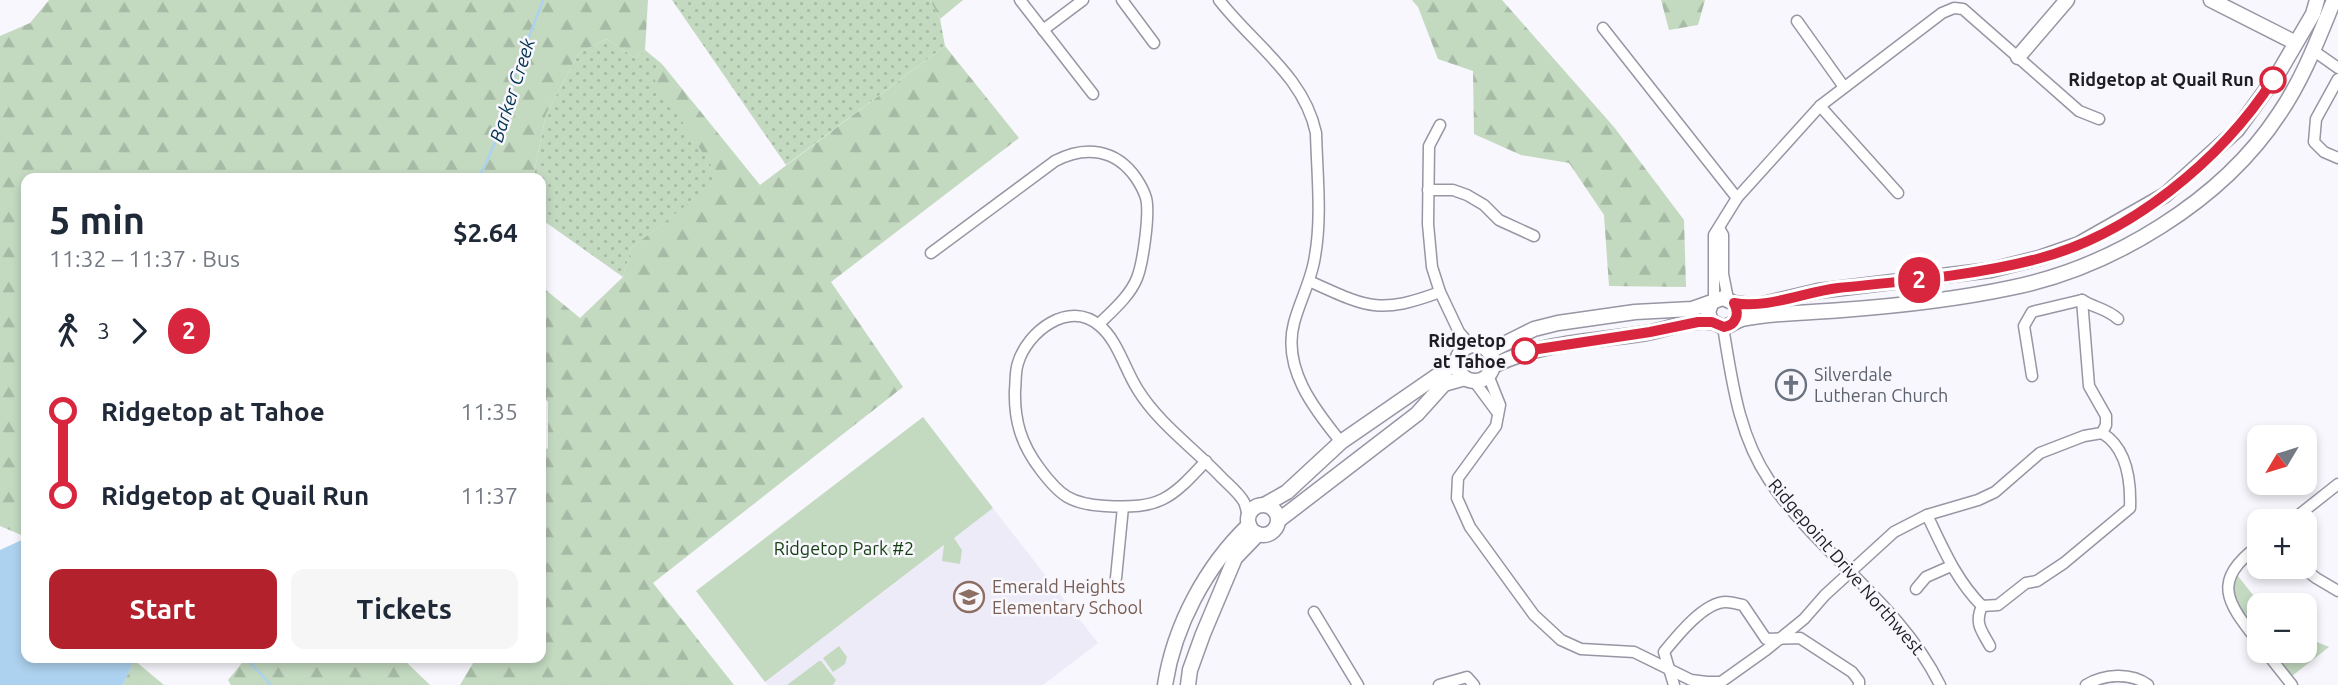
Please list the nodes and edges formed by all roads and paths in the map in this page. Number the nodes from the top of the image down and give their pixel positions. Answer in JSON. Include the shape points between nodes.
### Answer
{"nodes":[{"id":1,"x":1020,"y":0,"type":"edge"},
{"id":2,"x":1083,"y":0,"type":"edge"},
{"id":3,"x":1122,"y":0,"type":"edge"},
{"id":4,"x":1219,"y":0,"type":"edge"},
{"id":5,"x":2067,"y":0,"type":"edge"},
{"id":6,"x":2210,"y":0,"type":"edge"},
{"id":7,"x":2317,"y":0,"type":"edge"},
{"id":8,"x":2334,"y":0,"type":"edge"},
{"id":9,"x":1952,"y":4,"type":"edge"},
{"id":10,"x":1797,"y":21,"type":"dead end"},
{"id":11,"x":1603,"y":28,"type":"dead end"},
{"id":12,"x":1043,"y":30,"type":"junction"},
{"id":13,"x":2294,"y":42,"type":"junction"},
{"id":14,"x":1154,"y":43,"type":"dead end"},
{"id":15,"x":2314,"y":51,"type":"junction"},
{"id":16,"x":2018,"y":57,"type":"junction"},
{"id":17,"x":2338,"y":68,"type":"edge"},
{"id":18,"x":2338,"y":79,"type":"edge"},
{"id":19,"x":1844,"y":87,"type":"junction"},
{"id":20,"x":1093,"y":94,"type":"dead end"},
{"id":21,"x":1819,"y":106,"type":"junction"},
{"id":22,"x":2099,"y":119,"type":"dead end"},
{"id":23,"x":1440,"y":125,"type":"dead end"},
{"id":24,"x":2338,"y":158,"type":"edge"},
{"id":25,"x":1428,"y":190,"type":"junction"},
{"id":26,"x":1898,"y":194,"type":"dead end"},
{"id":27,"x":1737,"y":198,"type":"junction"},
{"id":28,"x":1534,"y":236,"type":"dead end"},
{"id":29,"x":931,"y":253,"type":"dead end"},
{"id":30,"x":1308,"y":281,"type":"junction"},
{"id":31,"x":1440,"y":292,"type":"junction"},
{"id":32,"x":2082,"y":300,"type":"junction"},
{"id":33,"x":1722,"y":301,"type":"junction"},
{"id":34,"x":2118,"y":319,"type":"dead end"},
{"id":35,"x":1099,"y":324,"type":"junction"},
{"id":36,"x":1723,"y":324,"type":"junction"},
{"id":37,"x":1486,"y":348,"type":"junction"},
{"id":38,"x":1462,"y":349,"type":"junction"},
{"id":39,"x":1480,"y":375,"type":"junction"},
{"id":40,"x":2032,"y":376,"type":"dead end"},
{"id":41,"x":2102,"y":433,"type":"junction"},
{"id":42,"x":1341,"y":442,"type":"junction"},
{"id":43,"x":1206,"y":461,"type":"junction"},
{"id":44,"x":2338,"y":484,"type":"edge"},
{"id":45,"x":1123,"y":507,"type":"junction"},
{"id":46,"x":2306,"y":509,"type":"edge"},
{"id":47,"x":1254,"y":515,"type":"junction"},
{"id":48,"x":1927,"y":515,"type":"junction"},
{"id":49,"x":1279,"y":520,"type":"junction"},
{"id":50,"x":2247,"y":555,"type":"edge"},
{"id":51,"x":1951,"y":566,"type":"junction"},
{"id":52,"x":1851,"y":573,"type":"junction"},
{"id":53,"x":1116,"y":578,"type":"dead end"},
{"id":54,"x":2317,"y":579,"type":"edge"},
{"id":55,"x":1916,"y":589,"type":"dead end"},
{"id":56,"x":2338,"y":591,"type":"edge"},
{"id":57,"x":1982,"y":606,"type":"junction"},
{"id":58,"x":1314,"y":612,"type":"dead end"},
{"id":59,"x":2247,"y":628,"type":"edge"},
{"id":60,"x":1780,"y":639,"type":"junction"},
{"id":61,"x":1990,"y":646,"type":"dead end"},
{"id":62,"x":2275,"y":663,"type":"edge"},
{"id":63,"x":1668,"y":668,"type":"junction"},
{"id":64,"x":1165,"y":685,"type":"edge"},
{"id":65,"x":1188,"y":685,"type":"edge"},
{"id":66,"x":1358,"y":685,"type":"edge"},
{"id":67,"x":1439,"y":685,"type":"edge"},
{"id":68,"x":1474,"y":685,"type":"edge"},
{"id":69,"x":1674,"y":685,"type":"edge"},
{"id":70,"x":1859,"y":685,"type":"edge"},
{"id":71,"x":1940,"y":685,"type":"edge"},
{"id":72,"x":2086,"y":685,"type":"edge"},
{"id":73,"x":2148,"y":685,"type":"edge"},
{"id":74,"x":2292,"y":685,"type":"edge"}],
"edges":[{"from":1,"to":12,"type":"street"},
{"from":2,"to":12,"type":"street"},
{"from":3,"to":14,"type":"street"},
{"from":4,"to":30,"type":"street","via":[[1299,89],[1314,123],[1316,247]]},
{"from":5,"to":16,"type":"main road"},
{"from":6,"to":13,"type":"main road"},
{"from":7,"to":13,"type":"main road"},
{"from":8,"to":15,"type":"main road"},
{"from":9,"to":16,"type":"street"},
{"from":9,"to":19,"type":"street"},
{"from":10,"to":19,"type":"street"},
{"from":11,"to":27,"type":"street"},
{"from":12,"to":20,"type":"street"},
{"from":13,"to":15,"type":"main road","via":[[2306,37]]},
{"from":13,"to":33,"type":"main road","via":[[2246,119],[2200,165],[2165,195],[2079,244],[1991,270],[1818,291],[1755,306]]},
{"from":15,"to":17,"type":"street"},
{"from":15,"to":36,"type":"main road","via":[[2277,117],[2236,165],[2204,195],[2105,259],[2010,288]]},
{"from":16,"to":22,"type":"street","via":[[2079,111]]},
{"from":18,"to":24,"type":"street","via":[[2316,119],[2314,142]]},
{"from":19,"to":21,"type":"street"},
{"from":21,"to":26,"type":"street"},
{"from":21,"to":27,"type":"street"},
{"from":23,"to":25,"type":"street","via":[[1429,146]]},
{"from":25,"to":28,"type":"street","via":[[1467,195],[1499,220]]},
{"from":25,"to":31,"type":"street","via":[[1432,267]]},
{"from":27,"to":33,"type":"street","via":[[1719,228],[1723,235]]},
{"from":29,"to":35,"type":"street","via":[[1055,161],[1085,150],[1104,153],[1118,159],[1141,186],[1148,220],[1136,281]]},
{"from":30,"to":31,"type":"street","via":[[1381,307],[1408,304]]},
{"from":30,"to":42,"type":"street","via":[[1293,325],[1294,363],[1310,401]]},
{"from":31,"to":38,"type":"street"},
{"from":32,"to":34,"type":"street"},
{"from":32,"to":40,"type":"street","via":[[2032,312],[2024,326]]},
{"from":32,"to":41,"type":"street","via":[[2089,386],[2106,416]]},
{"from":33,"to":36,"type":"main road","via":[[1708,312]]},
{"from":33,"to":36,"type":"main road","via":[[1738,315]]},
{"from":33,"to":37,"type":"main road","via":[[1692,309],[1558,323]]},
{"from":35,"to":43,"type":"street","via":[[1140,393]]},
{"from":35,"to":45,"type":"street","via":[[1073,315],[1041,330],[1016,366],[1014,409],[1029,455],[1057,490],[1073,501]]},
{"from":36,"to":39,"type":"main road","via":[[1698,322],[1525,351]]},
{"from":36,"to":52,"type":"street","name":"Ridgepoint Drive Northwest","via":[[1734,396],[1768,480]]},
{"from":37,"to":38,"type":"main road"},
{"from":37,"to":39,"type":"main road","via":[[1492,356]]},
{"from":38,"to":39,"type":"main road","via":[[1460,374]]},
{"from":38,"to":42,"type":"main road"},
{"from":39,"to":49,"type":"main road","via":[[1444,384],[1417,414]]},
{"from":39,"to":63,"type":"street","via":[[1500,405],[1496,426],[1458,478],[1458,498],[1470,527],[1534,615],[1561,640],[1581,649],[1634,652]]},
{"from":41,"to":48,"type":"street","via":[[2040,453],[1995,492]]},
{"from":41,"to":57,"type":"street","via":[[2110,438],[2129,473],[2130,508],[2037,581],[2026,583],[1998,605]]},
{"from":42,"to":47,"type":"main road"},
{"from":43,"to":45,"type":"street","via":[[1161,502]]},
{"from":43,"to":47,"type":"street"},
{"from":44,"to":46,"type":"street"},
{"from":45,"to":53,"type":"street"},
{"from":47,"to":49,"type":"main road","via":[[1275,510]]},
{"from":47,"to":49,"type":"main road","via":[[1271,533]]},
{"from":47,"to":64,"type":"main road","via":[[1192,602]]},
{"from":47,"to":65,"type":"main road","via":[[1203,634]]},
{"from":48,"to":51,"type":"street"},
{"from":48,"to":52,"type":"street","via":[[1894,532]]},
{"from":50,"to":59,"type":"street","via":[[2234,568],[2228,584],[2231,602]]},
{"from":51,"to":55,"type":"street","via":[[1926,577]]},
{"from":51,"to":57,"type":"street"},
{"from":52,"to":60,"type":"street"},
{"from":52,"to":71,"type":"street","name":"Ridgepoint Drive Northwest","via":[[1918,648]]},
{"from":54,"to":56,"type":"street"},
{"from":57,"to":61,"type":"street","via":[[1977,617]]},
{"from":58,"to":66,"type":"street"},
{"from":60,"to":63,"type":"street","via":[[1721,682],[1691,680]]},
{"from":60,"to":63,"type":"street","via":[[1766,639],[1743,605],[1723,602],[1703,612],[1677,636],[1664,652]]},
{"from":60,"to":70,"type":"street","via":[[1800,638],[1852,672]]},
{"from":62,"to":74,"type":"street"},
{"from":63,"to":69,"type":"street"},
{"from":67,"to":68,"type":"street","via":[[1466,677]]},
{"from":72,"to":73,"type":"street","via":[[2121,676]]}]}
